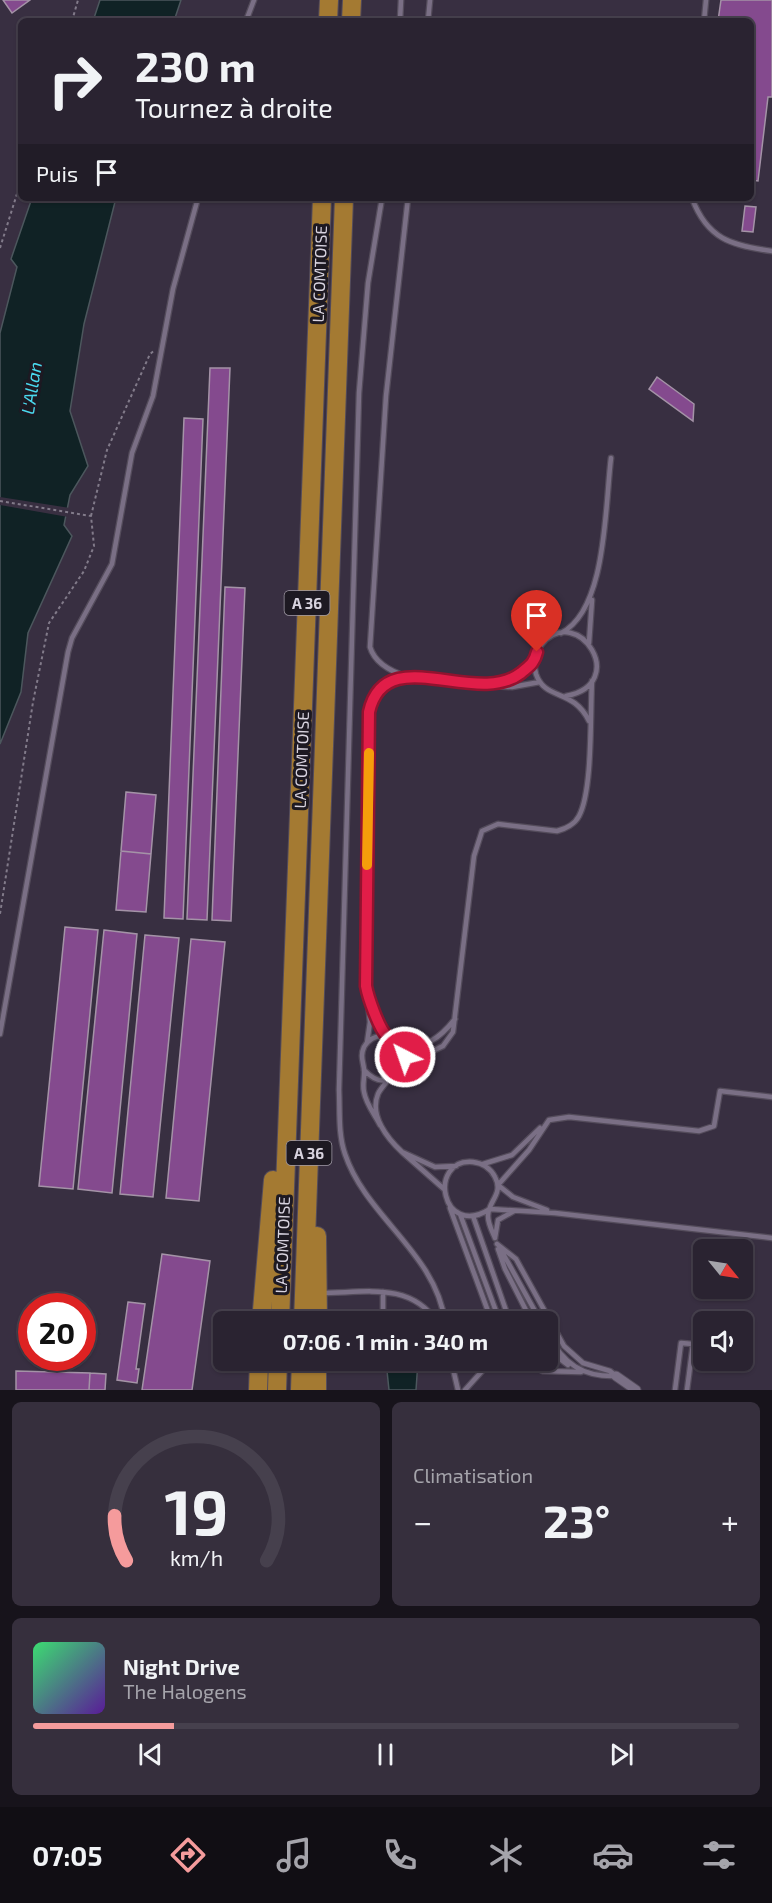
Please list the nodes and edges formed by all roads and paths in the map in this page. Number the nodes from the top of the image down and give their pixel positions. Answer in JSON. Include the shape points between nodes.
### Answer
{"nodes":[{"id":1,"x":78,"y":0,"type":"edge"},
{"id":2,"x":254,"y":0,"type":"edge"},
{"id":3,"x":329,"y":0,"type":"edge"},
{"id":4,"x":352,"y":0,"type":"edge"},
{"id":5,"x":401,"y":0,"type":"edge"},
{"id":6,"x":430,"y":0,"type":"edge"},
{"id":7,"x":706,"y":0,"type":"edge"},
{"id":8,"x":73,"y":18,"type":"edge"},
{"id":9,"x":247,"y":18,"type":"edge"},
{"id":10,"x":328,"y":18,"type":"edge"},
{"id":11,"x":351,"y":18,"type":"edge"},
{"id":12,"x":400,"y":18,"type":"edge"},
{"id":13,"x":428,"y":18,"type":"edge"},
{"id":14,"x":704,"y":18,"type":"edge"},
{"id":15,"x":18,"y":191,"type":"edge"},
{"id":16,"x":197,"y":201,"type":"edge"},
{"id":17,"x":322,"y":201,"type":"edge"},
{"id":18,"x":344,"y":201,"type":"edge"},
{"id":19,"x":382,"y":201,"type":"edge"},
{"id":20,"x":408,"y":201,"type":"edge"},
{"id":21,"x":693,"y":201,"type":"edge"},
{"id":22,"x":0,"y":248,"type":"edge"},
{"id":23,"x":772,"y":251,"type":"edge"},
{"id":24,"x":160,"y":348,"type":"junction"},
{"id":25,"x":611,"y":458,"type":"dead end"},
{"id":26,"x":0,"y":501,"type":"edge"},
{"id":27,"x":91,"y":516,"type":"junction"},
{"id":28,"x":592,"y":595,"type":"junction"},
{"id":29,"x":560,"y":633,"type":"junction"},
{"id":30,"x":589,"y":643,"type":"junction"},
{"id":31,"x":534,"y":663,"type":"junction"},
{"id":32,"x":408,"y":677,"type":"junction"},
{"id":33,"x":592,"y":681,"type":"junction"},
{"id":34,"x":540,"y":682,"type":"junction"},
{"id":35,"x":488,"y":685,"type":"junction"},
{"id":36,"x":566,"y":696,"type":"junction"},
{"id":37,"x":591,"y":726,"type":"junction"},
{"id":38,"x":0,"y":914,"type":"edge"},
{"id":39,"x":315,"y":985,"type":"junction"},
{"id":40,"x":368,"y":999,"type":"junction"},
{"id":41,"x":456,"y":1018,"type":"junction"},
{"id":42,"x":0,"y":1034,"type":"edge"},
{"id":43,"x":290,"y":1035,"type":"junction"},
{"id":44,"x":387,"y":1036,"type":"junction"},
{"id":45,"x":367,"y":1043,"type":"junction"},
{"id":46,"x":400,"y":1043,"type":"junction"},
{"id":47,"x":404,"y":1065,"type":"junction"},
{"id":48,"x":364,"y":1070,"type":"junction"},
{"id":49,"x":389,"y":1079,"type":"junction"},
{"id":50,"x":772,"y":1097,"type":"edge"},
{"id":51,"x":546,"y":1122,"type":"junction"},
{"id":52,"x":380,"y":1125,"type":"junction"},
{"id":53,"x":402,"y":1152,"type":"junction"},
{"id":54,"x":482,"y":1164,"type":"junction"},
{"id":55,"x":456,"y":1166,"type":"junction"},
{"id":56,"x":498,"y":1185,"type":"junction"},
{"id":57,"x":444,"y":1189,"type":"junction"},
{"id":58,"x":449,"y":1206,"type":"junction"},
{"id":59,"x":490,"y":1209,"type":"junction"},
{"id":60,"x":515,"y":1210,"type":"junction"},
{"id":61,"x":555,"y":1213,"type":"junction"},
{"id":62,"x":460,"y":1214,"type":"junction"},
{"id":63,"x":473,"y":1216,"type":"junction"},
{"id":64,"x":772,"y":1238,"type":"edge"},
{"id":65,"x":496,"y":1241,"type":"junction"},
{"id":66,"x":384,"y":1292,"type":"junction"},
{"id":67,"x":318,"y":1293,"type":"junction"},
{"id":68,"x":262,"y":1311,"type":"edge"},
{"id":69,"x":280,"y":1311,"type":"edge"},
{"id":70,"x":303,"y":1311,"type":"edge"},
{"id":71,"x":318,"y":1311,"type":"edge"},
{"id":72,"x":383,"y":1311,"type":"edge"},
{"id":73,"x":427,"y":1311,"type":"edge"},
{"id":74,"x":443,"y":1311,"type":"edge"},
{"id":75,"x":488,"y":1311,"type":"edge"},
{"id":76,"x":496,"y":1311,"type":"edge"},
{"id":77,"x":506,"y":1311,"type":"edge"},
{"id":78,"x":526,"y":1311,"type":"edge"},
{"id":79,"x":535,"y":1311,"type":"edge"},
{"id":80,"x":558,"y":1348,"type":"edge"},
{"id":81,"x":558,"y":1357,"type":"edge"},
{"id":82,"x":571,"y":1366,"type":"junction"},
{"id":83,"x":259,"y":1371,"type":"edge"},
{"id":84,"x":278,"y":1371,"type":"edge"},
{"id":85,"x":301,"y":1371,"type":"edge"},
{"id":86,"x":317,"y":1371,"type":"edge"},
{"id":87,"x":454,"y":1371,"type":"edge"},
{"id":88,"x":482,"y":1371,"type":"edge"},
{"id":89,"x":558,"y":1371,"type":"edge"},
{"id":90,"x":584,"y":1371,"type":"junction"},
{"id":91,"x":616,"y":1376,"type":"junction"},
{"id":92,"x":258,"y":1390,"type":"edge"},
{"id":93,"x":277,"y":1390,"type":"edge"},
{"id":94,"x":300,"y":1390,"type":"edge"},
{"id":95,"x":317,"y":1390,"type":"edge"},
{"id":96,"x":458,"y":1390,"type":"edge"},
{"id":97,"x":465,"y":1390,"type":"edge"},
{"id":98,"x":636,"y":1390,"type":"edge"},
{"id":99,"x":675,"y":1390,"type":"edge"},
{"id":100,"x":687,"y":1390,"type":"edge"}],
"edges":[{"from":1,"to":8,"type":"path"},
{"from":2,"to":9,"type":"lane"},
{"from":3,"to":10,"type":"highway"},
{"from":4,"to":11,"type":"highway"},
{"from":5,"to":12,"type":"lane"},
{"from":6,"to":13,"type":"lane"},
{"from":7,"to":14,"type":"lane"},
{"from":15,"to":22,"type":"path"},
{"from":16,"to":24,"type":"lane"},
{"from":17,"to":43,"type":"highway","name":"LA COMTOISE","number":"A 36"},
{"from":18,"to":39,"type":"highway","name":"LA COMTOISE","number":"A 36"},
{"from":19,"to":74,"type":"lane","via":[[368,284],[359,393],[340,1129],[351,1169],[372,1203],[430,1276]]},
{"from":20,"to":32,"type":"lane","via":[[386,396],[370,647],[378,662]]},
{"from":21,"to":23,"type":"lane","via":[[703,221],[718,236],[739,247]]},
{"from":24,"to":27,"type":"path","via":[[150,354],[107,450]]},
{"from":24,"to":42,"type":"lane","via":[[153,396],[132,453],[112,564],[68,652]]},
{"from":25,"to":28,"type":"lane"},
{"from":26,"to":27,"type":"path"},
{"from":27,"to":38,"type":"path","via":[[94,546],[84,571],[49,623]]},
{"from":28,"to":29,"type":"lane","via":[[583,615]]},
{"from":28,"to":30,"type":"lane"},
{"from":29,"to":30,"type":"lane","via":[[580,636]]},
{"from":29,"to":31,"type":"lane","via":[[542,644]]},
{"from":30,"to":33,"type":"lane","via":[[597,662]]},
{"from":31,"to":34,"type":"lane"},
{"from":31,"to":35,"type":"lane","via":[[515,677]]},
{"from":32,"to":35,"type":"lane"},
{"from":32,"to":40,"type":"lane","via":[[382,685],[373,695],[369,712],[365,965]]},
{"from":33,"to":36,"type":"lane","via":[[576,694]]},
{"from":33,"to":37,"type":"lane"},
{"from":34,"to":35,"type":"lane","via":[[512,687]]},
{"from":34,"to":36,"type":"lane"},
{"from":36,"to":37,"type":"lane","via":[[582,709]]},
{"from":37,"to":41,"type":"lane","via":[[583,803],[572,824],[557,831],[498,824],[482,831],[478,839]]},
{"from":39,"to":67,"type":"highway"},
{"from":39,"to":70,"type":"highway","name":"LA COMTOISE","number":"A 36"},
{"from":40,"to":44,"type":"lane"},
{"from":40,"to":45,"type":"lane"},
{"from":41,"to":46,"type":"lane","via":[[434,1041],[411,1047]]},
{"from":41,"to":47,"type":"lane","via":[[453,1032],[443,1046]]},
{"from":43,"to":68,"type":"highway"},
{"from":43,"to":69,"type":"highway","name":"LA COMTOISE","number":"A 36"},
{"from":44,"to":45,"type":"lane"},
{"from":44,"to":46,"type":"lane"},
{"from":45,"to":48,"type":"lane","via":[[361,1056]]},
{"from":46,"to":47,"type":"lane"},
{"from":47,"to":49,"type":"lane"},
{"from":48,"to":49,"type":"lane","via":[[375,1078]]},
{"from":48,"to":52,"type":"lane","via":[[364,1093]]},
{"from":49,"to":52,"type":"lane","via":[[378,1094]]},
{"from":50,"to":51,"type":"lane","via":[[720,1091],[714,1126],[699,1131],[569,1116]]},
{"from":51,"to":54,"type":"lane","via":[[512,1155]]},
{"from":51,"to":56,"type":"lane","via":[[529,1150]]},
{"from":52,"to":53,"type":"lane"},
{"from":53,"to":55,"type":"lane","via":[[435,1167]]},
{"from":53,"to":57,"type":"lane"},
{"from":54,"to":55,"type":"lane","via":[[465,1162]]},
{"from":54,"to":56,"type":"lane","via":[[490,1169]]},
{"from":55,"to":57,"type":"lane"},
{"from":56,"to":59,"type":"lane"},
{"from":56,"to":61,"type":"lane","via":[[526,1204]]},
{"from":57,"to":58,"type":"lane"},
{"from":58,"to":62,"type":"lane"},
{"from":58,"to":75,"type":"lane"},
{"from":59,"to":60,"type":"lane"},
{"from":59,"to":63,"type":"lane"},
{"from":59,"to":65,"type":"lane","via":[[490,1228]]},
{"from":60,"to":61,"type":"lane"},
{"from":60,"to":65,"type":"lane","via":[[498,1221]]},
{"from":61,"to":64,"type":"lane"},
{"from":62,"to":63,"type":"lane"},
{"from":62,"to":76,"type":"lane"},
{"from":63,"to":77,"type":"lane"},
{"from":65,"to":78,"type":"lane","via":[[504,1269]]},
{"from":65,"to":79,"type":"lane"},
{"from":65,"to":91,"type":"lane","via":[[516,1259],[564,1346],[583,1363]]},
{"from":66,"to":67,"type":"lane"},
{"from":66,"to":72,"type":"lane"},
{"from":66,"to":73,"type":"lane","via":[[406,1295]]},
{"from":67,"to":71,"type":"highway"},
{"from":80,"to":82,"type":"lane"},
{"from":81,"to":82,"type":"lane"},
{"from":82,"to":90,"type":"lane"},
{"from":83,"to":92,"type":"highway"},
{"from":84,"to":93,"type":"highway"},
{"from":85,"to":94,"type":"highway"},
{"from":86,"to":95,"type":"highway"},
{"from":87,"to":96,"type":"lane"},
{"from":88,"to":97,"type":"lane"},
{"from":89,"to":90,"type":"lane"},
{"from":90,"to":91,"type":"lane"},
{"from":91,"to":98,"type":"street"},
{"from":99,"to":100,"type":"lane","via":[[681,1343],[693,1344]]}]}
